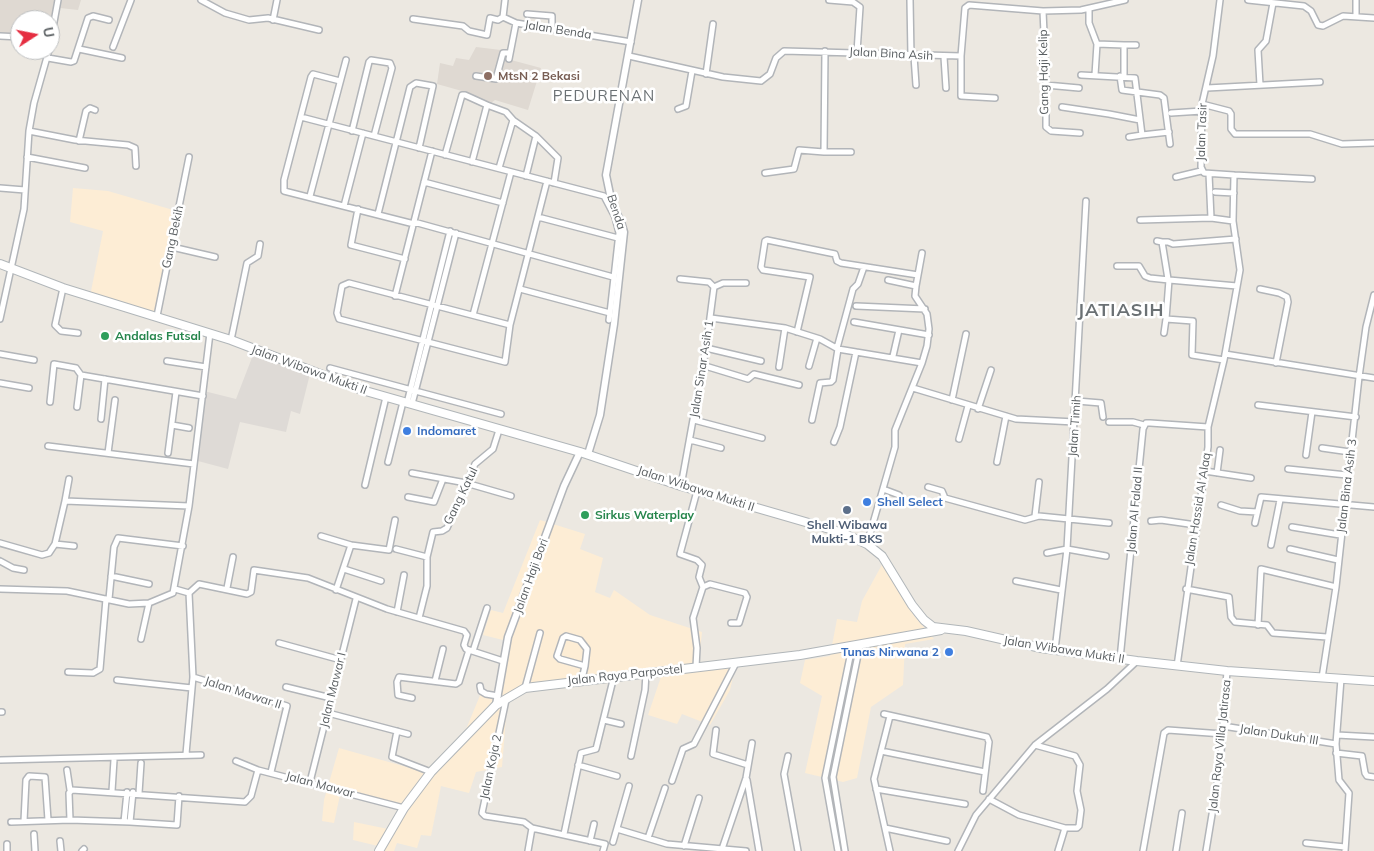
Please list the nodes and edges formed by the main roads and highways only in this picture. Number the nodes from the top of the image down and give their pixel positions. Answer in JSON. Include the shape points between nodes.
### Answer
{"nodes":[{"id":1,"x":0,"y":264,"type":"edge"},
{"id":2,"x":945,"y":629,"type":"junction"},
{"id":3,"x":1374,"y":681,"type":"edge"},
{"id":4,"x":379,"y":851,"type":"edge"}],
"edges":[{"from":1,"to":2,"type":"main road","name":"Jalan Wibawa Mukti II","via":[[63,288],[210,333],[362,390],[830,528],[867,544],[887,562],[924,620],[933,627]]},
{"from":2,"to":3,"type":"main road","name":"Jalan Wibawa Mukti II","via":[[1055,650],[1177,666]]},
{"from":2,"to":4,"type":"main road","name":"Jalan Raya Parpostel","via":[[736,663],[582,679],[525,688],[502,696],[431,772],[404,808]]}]}
